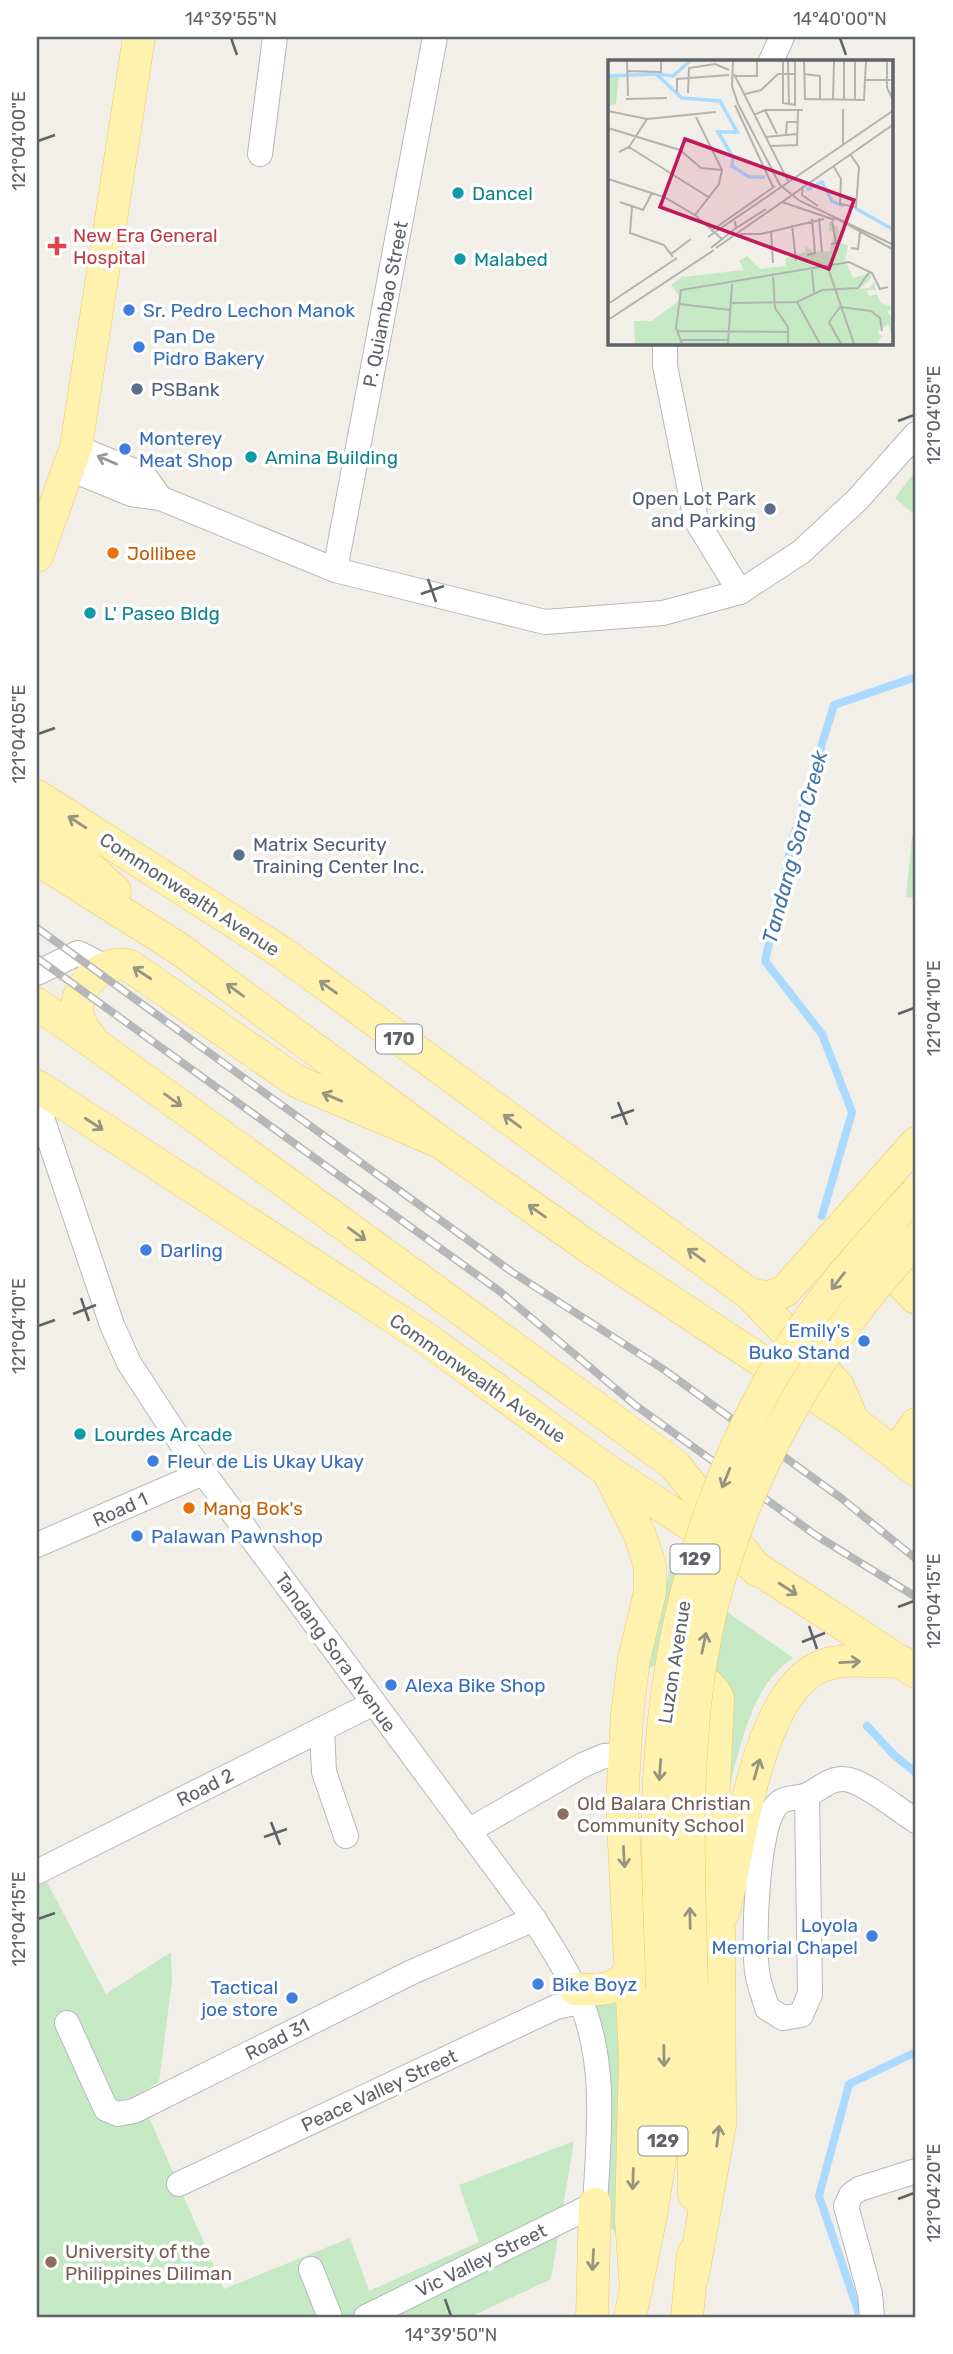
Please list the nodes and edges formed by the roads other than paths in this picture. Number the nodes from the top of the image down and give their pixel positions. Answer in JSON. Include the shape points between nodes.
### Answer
{"nodes":[{"id":1,"x":139,"y":37,"type":"edge"},
{"id":2,"x":275,"y":37,"type":"edge"},
{"id":3,"x":435,"y":37,"type":"edge"},
{"id":4,"x":782,"y":37,"type":"edge"},
{"id":5,"x":771,"y":60,"type":"edge"},
{"id":6,"x":260,"y":154,"type":"dead end"},
{"id":7,"x":664,"y":345,"type":"edge"},
{"id":8,"x":916,"y":433,"type":"edge"},
{"id":9,"x":73,"y":458,"type":"junction"},
{"id":10,"x":37,"y":556,"type":"edge"},
{"id":11,"x":335,"y":570,"type":"junction"},
{"id":12,"x":740,"y":592,"type":"junction"},
{"id":13,"x":37,"y":796,"type":"edge"},
{"id":14,"x":37,"y":820,"type":"edge"},
{"id":15,"x":37,"y":859,"type":"edge"},
{"id":16,"x":178,"y":948,"type":"junction"},
{"id":17,"x":106,"y":967,"type":"junction"},
{"id":18,"x":37,"y":974,"type":"edge"},
{"id":19,"x":37,"y":1004,"type":"edge"},
{"id":20,"x":95,"y":1044,"type":"junction"},
{"id":21,"x":37,"y":1086,"type":"edge"},
{"id":22,"x":37,"y":1103,"type":"edge"},
{"id":23,"x":440,"y":1142,"type":"junction"},
{"id":24,"x":916,"y":1143,"type":"edge"},
{"id":25,"x":878,"y":1186,"type":"junction"},
{"id":26,"x":916,"y":1194,"type":"edge"},
{"id":27,"x":916,"y":1240,"type":"edge"},
{"id":28,"x":751,"y":1295,"type":"junction"},
{"id":29,"x":916,"y":1298,"type":"edge"},
{"id":30,"x":853,"y":1421,"type":"junction"},
{"id":31,"x":916,"y":1424,"type":"edge"},
{"id":32,"x":906,"y":1462,"type":"edge"},
{"id":33,"x":608,"y":1471,"type":"junction"},
{"id":34,"x":204,"y":1473,"type":"junction"},
{"id":35,"x":37,"y":1545,"type":"edge"},
{"id":36,"x":758,"y":1571,"type":"junction"},
{"id":37,"x":909,"y":1667,"type":"edge"},
{"id":38,"x":374,"y":1703,"type":"junction"},
{"id":39,"x":627,"y":1715,"type":"junction"},
{"id":40,"x":322,"y":1729,"type":"junction"},
{"id":41,"x":624,"y":1755,"type":"junction"},
{"id":42,"x":807,"y":1796,"type":"junction"},
{"id":43,"x":916,"y":1821,"type":"edge"},
{"id":44,"x":468,"y":1831,"type":"junction"},
{"id":45,"x":346,"y":1836,"type":"dead end"},
{"id":46,"x":37,"y":1872,"type":"edge"},
{"id":47,"x":534,"y":1919,"type":"junction"},
{"id":48,"x":719,"y":1930,"type":"junction"},
{"id":49,"x":631,"y":1969,"type":"junction"},
{"id":50,"x":677,"y":1987,"type":"junction"},
{"id":51,"x":578,"y":1996,"type":"junction"},
{"id":52,"x":67,"y":2023,"type":"dead end"},
{"id":53,"x":916,"y":2171,"type":"edge"},
{"id":54,"x":179,"y":2184,"type":"dead end"},
{"id":55,"x":595,"y":2204,"type":"junction"},
{"id":56,"x":311,"y":2269,"type":"dead end"},
{"id":57,"x":693,"y":2275,"type":"junction"},
{"id":58,"x":633,"y":2304,"type":"edge"},
{"id":59,"x":330,"y":2317,"type":"edge"},
{"id":60,"x":366,"y":2317,"type":"edge"},
{"id":61,"x":593,"y":2317,"type":"edge"},
{"id":62,"x":687,"y":2317,"type":"edge"},
{"id":63,"x":872,"y":2317,"type":"edge"}],
"edges":[{"from":1,"to":9,"type":"main road"},
{"from":2,"to":6,"type":"street"},
{"from":3,"to":11,"type":"street","name":"P. Quiambao Street"},
{"from":4,"to":5,"type":"street"},
{"from":7,"to":12,"type":"street","via":[[695,520]]},
{"from":8,"to":12,"type":"street","via":[[813,542]]},
{"from":9,"to":10,"type":"main road"},
{"from":9,"to":11,"type":"street","via":[[131,494],[160,498]]},
{"from":11,"to":12,"type":"street","via":[[545,622],[663,613]]},
{"from":28,"to":13,"type":"main road","name":"Commonwealth Avenue","number":"170","one_way":true,"via":[[281,952]]},
{"from":14,"to":16,"type":"main road","name":"Commonwealth Avenue","number":"170"},
{"from":15,"to":16,"type":"main road","name":"Commonwealth Avenue","number":"170"},
{"from":23,"to":16,"type":"main road","name":"Commonwealth Avenue","number":"170","one_way":true},
{"from":17,"to":18,"type":"street","via":[[78,953]]},
{"from":17,"to":20,"type":"main road","via":[[88,982],[78,1003],[81,1024]]},
{"from":23,"to":17,"type":"main road","one_way":true,"via":[[296,1081],[136,969],[121,964]]},
{"from":19,"to":20,"type":"main road"},
{"from":20,"to":36,"type":"main road","one_way":true,"via":[[675,1465]]},
{"from":21,"to":33,"type":"main road","name":"Commonwealth Avenue","one_way":true,"via":[[427,1339]]},
{"from":22,"to":34,"type":"street","name":"Tandang Sora Avenue","via":[[96,1285],[129,1363]]},
{"from":30,"to":23,"type":"main road","name":"Commonwealth Avenue","number":"170","one_way":true,"via":[[593,1250]]},
{"from":24,"to":25,"type":"main road"},
{"from":25,"to":28,"type":"main road","via":[[785,1291],[768,1297]]},
{"from":25,"to":29,"type":"main road","via":[[873,1220],[878,1245],[888,1269]]},
{"from":26,"to":50,"type":"main road","name":"Luzon Avenue","number":"129","one_way":true,"bridge":true,"via":[[853,1262],[790,1349],[733,1459],[691,1571],[676,1635],[661,1753],[658,1831]]},
{"from":50,"to":27,"type":"main road","name":"Luzon Avenue","number":"129","one_way":true,"bridge":true,"via":[[699,1672],[719,1579],[761,1474],[807,1382],[856,1309]]},
{"from":28,"to":30,"type":"main road","name":"Commonwealth Avenue","number":"170","via":[[838,1386]]},
{"from":30,"to":32,"type":"main road","name":"Commonwealth Avenue","number":"170"},
{"from":31,"to":32,"type":"main road"},
{"from":33,"to":36,"type":"main road","name":"Commonwealth Avenue"},
{"from":33,"to":39,"type":"main road","via":[[650,1566],[650,1592]]},
{"from":34,"to":35,"type":"street","name":"Road 1"},
{"from":34,"to":38,"type":"street","name":"Tandang Sora Avenue"},
{"from":36,"to":37,"type":"main road","name":"Commonwealth Avenue","one_way":true},
{"from":48,"to":37,"type":"main road","one_way":true,"via":[[758,1763],[786,1695],[802,1677],[821,1666],[856,1662]]},
{"from":38,"to":40,"type":"street","name":"Road 2"},
{"from":38,"to":44,"type":"street","name":"Tandang Sora Avenue"},
{"from":39,"to":41,"type":"main road"},
{"from":39,"to":48,"type":"main road","via":[[650,1686],[678,1675],[703,1679],[718,1698],[710,1868]]},
{"from":40,"to":45,"type":"street","via":[[324,1772]]},
{"from":40,"to":46,"type":"street","name":"Road 2"},
{"from":41,"to":44,"type":"street","via":[[604,1756],[583,1765]]},
{"from":41,"to":49,"type":"main road","one_way":true,"via":[[623,1852]]},
{"from":42,"to":42,"type":"street","via":[[810,1994],[801,2015],[783,2018],[767,2008],[757,1972],[758,1892],[765,1832],[776,1806],[789,1797]]},
{"from":42,"to":43,"type":"street","via":[[837,1779],[852,1781]]},
{"from":44,"to":47,"type":"street","name":"Tandang Sora Avenue"},
{"from":47,"to":51,"type":"street","name":"Tandang Sora Avenue"},
{"from":47,"to":52,"type":"street","name":"Road 31","via":[[412,1972],[134,2111],[118,2114],[106,2109]]},
{"from":57,"to":48,"type":"main road","one_way":true,"via":[[720,2125]]},
{"from":49,"to":51,"type":"main road","via":[[615,1987]]},
{"from":49,"to":58,"type":"main road","one_way":true},
{"from":50,"to":57,"type":"main road","number":"129","via":[[695,2122]]},
{"from":50,"to":58,"type":"main road","number":"129","one_way":true,"via":[[663,2138]]},
{"from":51,"to":54,"type":"street","name":"Peace Valley Street"},
{"from":51,"to":55,"type":"street","name":"Tandang Sora Avenue","via":[[593,2048],[599,2099]]},
{"from":53,"to":63,"type":"street","via":[[859,2189],[846,2206]]},
{"from":55,"to":60,"type":"street","name":"Vic Valley Street"},
{"from":55,"to":61,"type":"main road","one_way":true},
{"from":56,"to":59,"type":"street"},
{"from":57,"to":62,"type":"main road","number":"129"}]}
